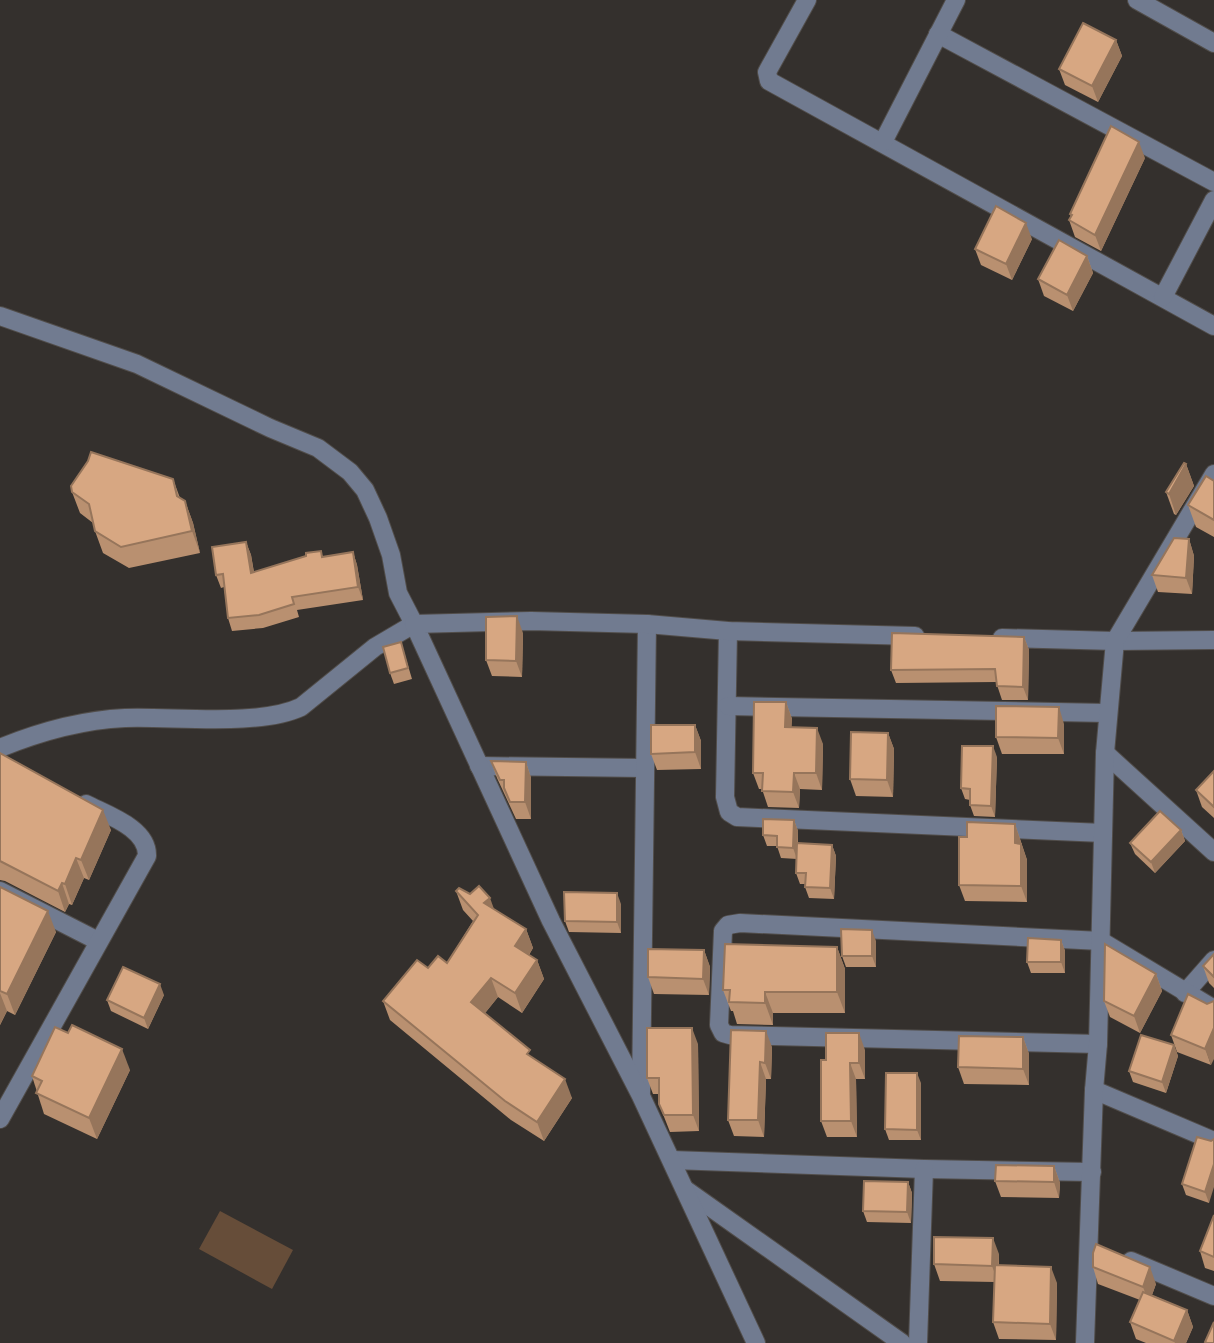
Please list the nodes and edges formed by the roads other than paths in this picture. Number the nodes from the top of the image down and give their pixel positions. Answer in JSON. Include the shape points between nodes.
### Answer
{"nodes":[{"id":1,"x":807,"y":0,"type":"edge"},
{"id":2,"x":956,"y":0,"type":"edge"},
{"id":3,"x":1138,"y":0,"type":"edge"},
{"id":4,"x":938,"y":34,"type":"junction"},
{"id":5,"x":1214,"y":43,"type":"edge"},
{"id":6,"x":883,"y":142,"type":"junction"},
{"id":7,"x":1214,"y":182,"type":"edge"},
{"id":8,"x":1214,"y":200,"type":"edge"},
{"id":9,"x":1163,"y":297,"type":"junction"},
{"id":10,"x":0,"y":316,"type":"edge"},
{"id":11,"x":1214,"y":326,"type":"edge"},
{"id":12,"x":1214,"y":474,"type":"edge"},
{"id":13,"x":414,"y":624,"type":"junction"},
{"id":14,"x":647,"y":624,"type":"junction"},
{"id":15,"x":728,"y":631,"type":"junction"},
{"id":16,"x":935,"y":636,"type":"edge"},
{"id":17,"x":990,"y":638,"type":"edge"},
{"id":18,"x":1214,"y":640,"type":"edge"},
{"id":19,"x":1115,"y":641,"type":"junction"},
{"id":20,"x":728,"y":706,"type":"junction"},
{"id":21,"x":1107,"y":713,"type":"junction"},
{"id":22,"x":1105,"y":753,"type":"junction"},
{"id":23,"x":2,"y":755,"type":"edge"},
{"id":24,"x":479,"y":766,"type":"junction"},
{"id":25,"x":644,"y":768,"type":"junction"},
{"id":26,"x":66,"y":792,"type":"edge"},
{"id":27,"x":1103,"y":833,"type":"junction"},
{"id":28,"x":1214,"y":852,"type":"edge"},
{"id":29,"x":0,"y":891,"type":"edge"},
{"id":30,"x":98,"y":941,"type":"junction"},
{"id":31,"x":1101,"y":941,"type":"junction"},
{"id":32,"x":1214,"y":960,"type":"edge"},
{"id":33,"x":1185,"y":993,"type":"junction"},
{"id":34,"x":1214,"y":1009,"type":"edge"},
{"id":35,"x":1098,"y":1044,"type":"junction"},
{"id":36,"x":1094,"y":1090,"type":"junction"},
{"id":37,"x":641,"y":1096,"type":"junction"},
{"id":38,"x":0,"y":1119,"type":"edge"},
{"id":39,"x":1214,"y":1141,"type":"edge"},
{"id":40,"x":671,"y":1160,"type":"junction"},
{"id":41,"x":924,"y":1169,"type":"junction"},
{"id":42,"x":1092,"y":1172,"type":"junction"},
{"id":43,"x":686,"y":1190,"type":"junction"},
{"id":44,"x":1102,"y":1248,"type":"junction"},
{"id":45,"x":1214,"y":1296,"type":"edge"},
{"id":46,"x":756,"y":1343,"type":"edge"},
{"id":47,"x":902,"y":1343,"type":"edge"},
{"id":48,"x":918,"y":1343,"type":"edge"},
{"id":49,"x":1085,"y":1343,"type":"edge"}],
"edges":[{"from":1,"to":6,"type":"street","via":[[767,78]]},
{"from":2,"to":4,"type":"street"},
{"from":3,"to":5,"type":"street"},
{"from":4,"to":6,"type":"street"},
{"from":4,"to":7,"type":"street"},
{"from":6,"to":9,"type":"street"},
{"from":8,"to":9,"type":"street"},
{"from":9,"to":11,"type":"street"},
{"from":10,"to":13,"type":"street","via":[[137,364],[318,448],[365,490],[391,555],[398,593]]},
{"from":12,"to":19,"type":"street"},
{"from":13,"to":14,"type":"street"},
{"from":13,"to":23,"type":"street","via":[[375,647],[291,711],[261,716],[97,720],[20,740]]},
{"from":13,"to":24,"type":"street"},
{"from":14,"to":15,"type":"street"},
{"from":14,"to":25,"type":"street"},
{"from":15,"to":16,"type":"street"},
{"from":15,"to":20,"type":"street"},
{"from":17,"to":19,"type":"street"},
{"from":18,"to":19,"type":"street"},
{"from":19,"to":21,"type":"street"},
{"from":20,"to":21,"type":"street"},
{"from":20,"to":27,"type":"street","via":[[725,797],[729,812],[737,817]]},
{"from":21,"to":22,"type":"street"},
{"from":22,"to":27,"type":"street"},
{"from":22,"to":28,"type":"street"},
{"from":24,"to":25,"type":"street"},
{"from":24,"to":37,"type":"street","via":[[551,922]]},
{"from":25,"to":37,"type":"street"},
{"from":26,"to":30,"type":"street","via":[[136,831],[147,848],[147,856]]},
{"from":27,"to":31,"type":"street"},
{"from":29,"to":30,"type":"street"},
{"from":30,"to":38,"type":"street"},
{"from":31,"to":33,"type":"street"},
{"from":31,"to":35,"type":"street"},
{"from":31,"to":35,"type":"street","via":[[731,923],[723,932],[719,980],[719,1025],[730,1035]]},
{"from":32,"to":33,"type":"street"},
{"from":33,"to":34,"type":"street"},
{"from":35,"to":36,"type":"street"},
{"from":36,"to":39,"type":"street"},
{"from":36,"to":42,"type":"street"},
{"from":37,"to":40,"type":"street"},
{"from":40,"to":41,"type":"street"},
{"from":40,"to":43,"type":"street"},
{"from":41,"to":42,"type":"street"},
{"from":41,"to":48,"type":"street"},
{"from":42,"to":44,"type":"street"},
{"from":43,"to":46,"type":"street"},
{"from":43,"to":47,"type":"street"},
{"from":44,"to":45,"type":"street"},
{"from":44,"to":49,"type":"street"}]}
